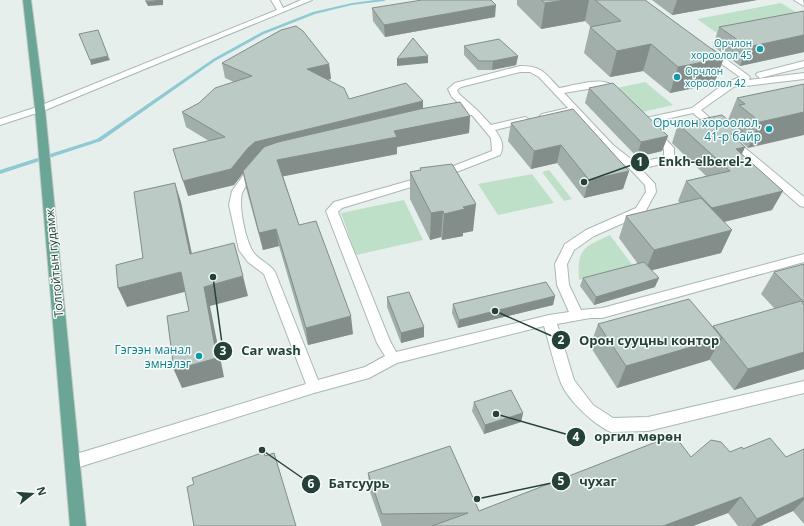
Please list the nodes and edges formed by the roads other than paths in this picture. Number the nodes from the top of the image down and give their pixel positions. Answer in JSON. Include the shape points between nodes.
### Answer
{"nodes":[{"id":1,"x":27,"y":0,"type":"edge"},
{"id":2,"x":275,"y":0,"type":"edge"},
{"id":3,"x":308,"y":0,"type":"edge"},
{"id":4,"x":798,"y":0,"type":"edge"},
{"id":5,"x":804,"y":4,"type":"edge"},
{"id":6,"x":281,"y":11,"type":"junction"},
{"id":7,"x":702,"y":46,"type":"edge"},
{"id":8,"x":804,"y":64,"type":"edge"},
{"id":9,"x":804,"y":76,"type":"edge"},
{"id":10,"x":746,"y":78,"type":"junction"},
{"id":11,"x":728,"y":85,"type":"junction"},
{"id":12,"x":558,"y":91,"type":"junction"},
{"id":13,"x":622,"y":101,"type":"edge"},
{"id":14,"x":40,"y":109,"type":"junction"},
{"id":15,"x":575,"y":109,"type":"junction"},
{"id":16,"x":695,"y":110,"type":"junction"},
{"id":17,"x":474,"y":112,"type":"junction"},
{"id":18,"x":442,"y":117,"type":"edge"},
{"id":19,"x":0,"y":122,"type":"edge"},
{"id":20,"x":488,"y":129,"type":"junction"},
{"id":21,"x":262,"y":161,"type":"edge"},
{"id":22,"x":634,"y":167,"type":"junction"},
{"id":23,"x":804,"y":203,"type":"edge"},
{"id":24,"x":804,"y":258,"type":"edge"},
{"id":25,"x":577,"y":315,"type":"junction"},
{"id":26,"x":549,"y":320,"type":"junction"},
{"id":27,"x":393,"y":358,"type":"junction"},
{"id":28,"x":314,"y":387,"type":"junction"},
{"id":29,"x":804,"y":387,"type":"edge"},
{"id":30,"x":73,"y":462,"type":"junction"},
{"id":31,"x":78,"y":526,"type":"edge"}],
"edges":[{"from":1,"to":14,"type":"main road","name":"Толгойтын гудамж"},
{"from":2,"to":6,"type":"street"},
{"from":3,"to":6,"type":"street"},
{"from":4,"to":5,"type":"street"},
{"from":6,"to":14,"type":"street"},
{"from":7,"to":10,"type":"street"},
{"from":8,"to":10,"type":"street"},
{"from":9,"to":11,"type":"street"},
{"from":10,"to":11,"type":"street"},
{"from":11,"to":16,"type":"street"},
{"from":12,"to":13,"type":"street","via":[[605,85]]},
{"from":12,"to":15,"type":"street"},
{"from":12,"to":17,"type":"street","via":[[532,69],[520,69],[458,85],[452,89]]},
{"from":14,"to":19,"type":"street"},
{"from":14,"to":30,"type":"main road","name":"Толгойтын гудамж"},
{"from":15,"to":20,"type":"street"},
{"from":15,"to":22,"type":"street","via":[[609,147]]},
{"from":16,"to":22,"type":"street","via":[[641,118],[669,148],[669,159]]},
{"from":16,"to":23,"type":"street"},
{"from":17,"to":18,"type":"street"},
{"from":17,"to":20,"type":"street"},
{"from":20,"to":27,"type":"street","via":[[496,138],[496,153],[437,176],[338,205],[332,211],[384,343]]},
{"from":21,"to":28,"type":"street","via":[[238,191],[234,209],[245,250],[269,272]]},
{"from":22,"to":25,"type":"street","via":[[650,184],[651,192],[640,211],[590,233],[569,247],[560,264],[563,285]]},
{"from":24,"to":25,"type":"street","via":[[602,313]]},
{"from":25,"to":26,"type":"street"},
{"from":26,"to":27,"type":"street"},
{"from":26,"to":29,"type":"street","via":[[568,383],[588,409],[611,425],[648,424]]},
{"from":27,"to":28,"type":"street","via":[[369,372]]},
{"from":28,"to":30,"type":"street"},
{"from":30,"to":31,"type":"main road","name":"Толгойтын гудамж"}]}
